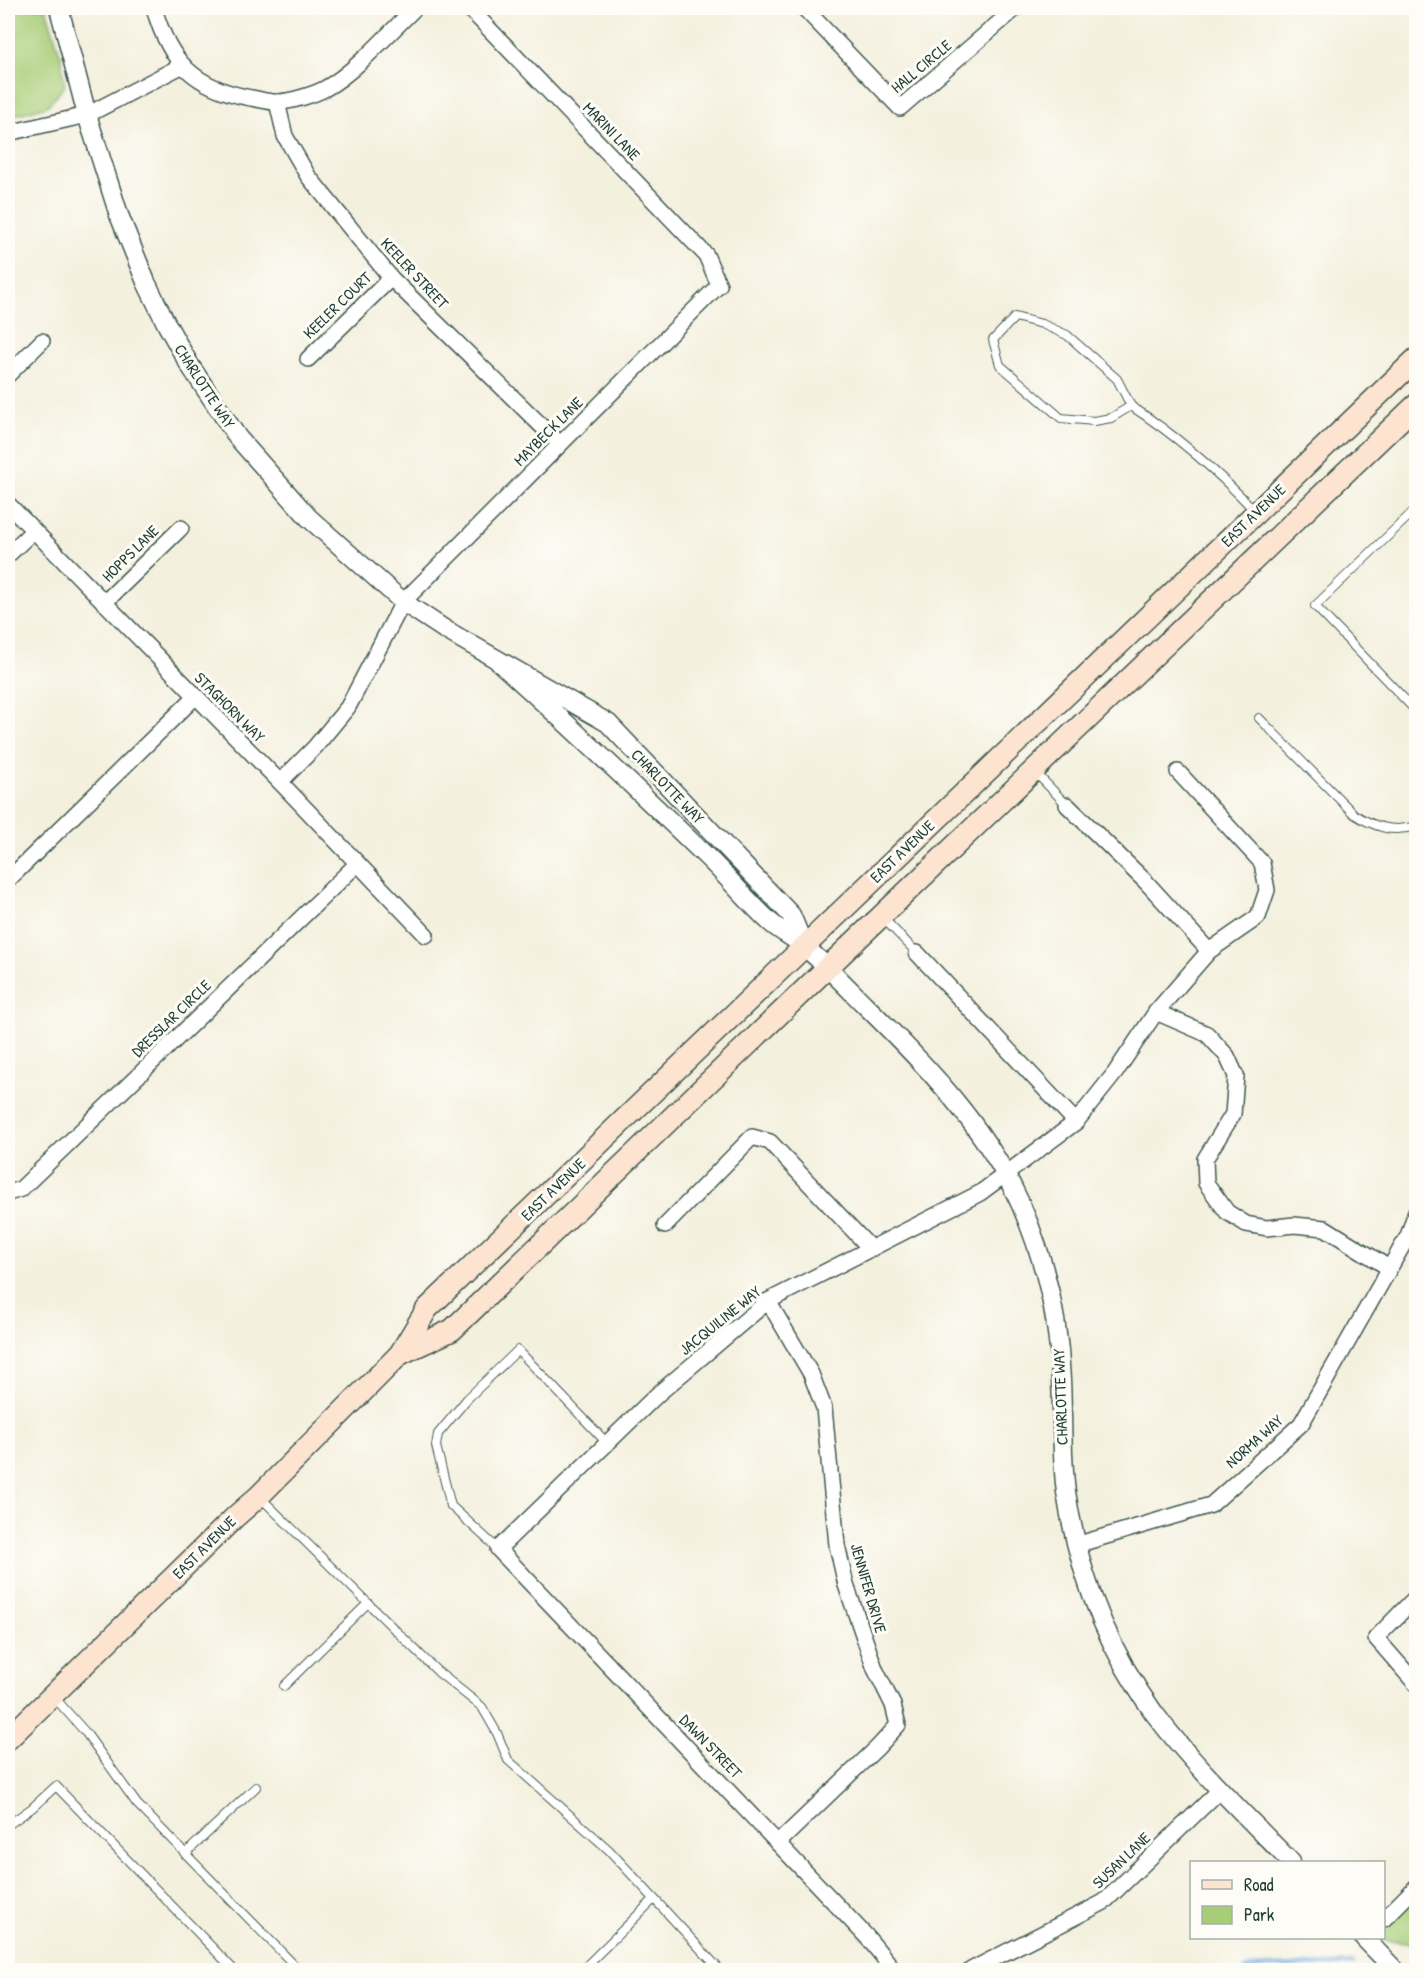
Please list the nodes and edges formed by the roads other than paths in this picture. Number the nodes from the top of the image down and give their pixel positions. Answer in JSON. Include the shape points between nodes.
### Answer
{"nodes":[{"id":1,"x":59,"y":8,"type":"edge"},
{"id":2,"x":154,"y":8,"type":"edge"},
{"id":3,"x":415,"y":8,"type":"edge"},
{"id":4,"x":469,"y":8,"type":"edge"},
{"id":5,"x":804,"y":8,"type":"edge"},
{"id":6,"x":1016,"y":8,"type":"edge"},
{"id":7,"x":183,"y":65,"type":"junction"},
{"id":8,"x":278,"y":102,"type":"junction"},
{"id":9,"x":87,"y":115,"type":"junction"},
{"id":10,"x":8,"y":133,"type":"edge"},
{"id":11,"x":391,"y":278,"type":"junction"},
{"id":12,"x":719,"y":285,"type":"joint"},
{"id":13,"x":42,"y":341,"type":"dead end"},
{"id":14,"x":308,"y":358,"type":"dead end"},
{"id":15,"x":1416,"y":359,"type":"edge"},
{"id":16,"x":8,"y":375,"type":"edge"},
{"id":17,"x":1416,"y":405,"type":"edge"},
{"id":18,"x":1131,"y":406,"type":"junction"},
{"id":19,"x":560,"y":444,"type":"junction"},
{"id":20,"x":8,"y":504,"type":"edge"},
{"id":21,"x":1416,"y":509,"type":"edge"},
{"id":22,"x":1256,"y":512,"type":"junction"},
{"id":23,"x":181,"y":528,"type":"dead end"},
{"id":24,"x":33,"y":531,"type":"junction"},
{"id":25,"x":8,"y":555,"type":"edge"},
{"id":26,"x":403,"y":602,"type":"junction"},
{"id":27,"x":104,"y":603,"type":"junction"},
{"id":28,"x":499,"y":662,"type":"junction"},
{"id":29,"x":195,"y":698,"type":"junction"},
{"id":30,"x":1416,"y":711,"type":"edge"},
{"id":31,"x":1258,"y":718,"type":"dead end"},
{"id":32,"x":1034,"y":771,"type":"junction"},
{"id":33,"x":1178,"y":772,"type":"dead end"},
{"id":34,"x":280,"y":782,"type":"junction"},
{"id":35,"x":1067,"y":805,"type":"joint"},
{"id":36,"x":1416,"y":826,"type":"edge"},
{"id":37,"x":357,"y":864,"type":"junction"},
{"id":38,"x":8,"y":880,"type":"edge"},
{"id":39,"x":881,"y":916,"type":"junction"},
{"id":40,"x":426,"y":935,"type":"dead end"},
{"id":41,"x":804,"y":946,"type":"junction"},
{"id":42,"x":1209,"y":951,"type":"junction"},
{"id":43,"x":917,"y":953,"type":"joint"},
{"id":44,"x":827,"y":968,"type":"junction"},
{"id":45,"x":1156,"y":1012,"type":"junction"},
{"id":46,"x":1076,"y":1122,"type":"junction"},
{"id":47,"x":1004,"y":1173,"type":"junction"},
{"id":48,"x":8,"y":1193,"type":"edge"},
{"id":49,"x":1416,"y":1212,"type":"edge"},
{"id":50,"x":665,"y":1226,"type":"dead end"},
{"id":51,"x":871,"y":1249,"type":"junction"},
{"id":52,"x":1389,"y":1268,"type":"junction"},
{"id":53,"x":768,"y":1301,"type":"junction"},
{"id":54,"x":400,"y":1354,"type":"junction"},
{"id":55,"x":607,"y":1443,"type":"junction"},
{"id":56,"x":259,"y":1496,"type":"junction"},
{"id":57,"x":1076,"y":1545,"type":"junction"},
{"id":58,"x":498,"y":1549,"type":"junction"},
{"id":59,"x":1416,"y":1597,"type":"edge"},
{"id":60,"x":368,"y":1603,"type":"junction"},
{"id":61,"x":1416,"y":1684,"type":"edge"},
{"id":62,"x":284,"y":1686,"type":"dead end"},
{"id":63,"x":53,"y":1696,"type":"junction"},
{"id":64,"x":8,"y":1739,"type":"edge"},
{"id":65,"x":256,"y":1787,"type":"dead end"},
{"id":66,"x":1220,"y":1790,"type":"junction"},
{"id":67,"x":8,"y":1825,"type":"edge"},
{"id":68,"x":778,"y":1843,"type":"junction"},
{"id":69,"x":185,"y":1854,"type":"junction"},
{"id":70,"x":1289,"y":1861,"type":"edge"},
{"id":71,"x":1416,"y":1887,"type":"edge"},
{"id":72,"x":654,"y":1899,"type":"junction"},
{"id":73,"x":1385,"y":1917,"type":"edge"},
{"id":74,"x":1365,"y":1939,"type":"edge"},
{"id":75,"x":234,"y":1971,"type":"edge"},
{"id":76,"x":299,"y":1971,"type":"edge"},
{"id":77,"x":582,"y":1971,"type":"edge"},
{"id":78,"x":720,"y":1971,"type":"edge"},
{"id":79,"x":894,"y":1971,"type":"edge"},
{"id":80,"x":971,"y":1971,"type":"edge"},
{"id":81,"x":1395,"y":1971,"type":"edge"}],
"edges":[{"from":1,"to":9,"type":"street","name":"CHARLOTTE WAY"},
{"from":2,"to":7,"type":"street","via":[[165,40]]},
{"from":3,"to":8,"type":"street","via":[[326,88]]},
{"from":4,"to":12,"type":"street","name":"MARINI LANE","via":[[705,255]]},
{"from":5,"to":6,"type":"street","name":"HALL CIRCLE","via":[[900,108]]},
{"from":7,"to":8,"type":"street","via":[[201,82],[228,94]]},
{"from":7,"to":9,"type":"street"},
{"from":8,"to":11,"type":"street","name":"KEELER STREET","via":[[285,136],[308,176]]},
{"from":9,"to":10,"type":"street"},
{"from":9,"to":26,"type":"street","name":"CHARLOTTE WAY","via":[[119,215],[146,282],[189,364],[238,438],[309,518]]},
{"from":11,"to":14,"type":"street","name":"KEELER COURT"},
{"from":11,"to":19,"type":"street","name":"KEELER STREET"},
{"from":12,"to":19,"type":"street","name":"MAYBECK LANE"},
{"from":13,"to":16,"type":"street"},
{"from":15,"to":22,"type":"main road","name":"EAST AVENUE"},
{"from":17,"to":32,"type":"main road","name":"EAST AVENUE"},
{"from":18,"to":18,"type":"lane","via":[[1111,418],[1094,421],[1061,418],[1000,365],[993,340],[1015,317],[1067,335],[1117,379]]},
{"from":18,"to":22,"type":"lane","via":[[1184,443]]},
{"from":19,"to":26,"type":"street","name":"MAYBECK LANE"},
{"from":20,"to":24,"type":"street","name":"STAGHORN WAY"},
{"from":21,"to":30,"type":"lane","via":[[1315,606]]},
{"from":22,"to":41,"type":"main road","name":"EAST AVENUE"},
{"from":23,"to":27,"type":"street","name":"HOPPS LANE"},
{"from":24,"to":25,"type":"street"},
{"from":24,"to":27,"type":"street","name":"STAGHORN WAY"},
{"from":26,"to":28,"type":"street","name":"CHARLOTTE WAY"},
{"from":26,"to":34,"type":"street","name":"MAYBECK LANE","via":[[348,707]]},
{"from":27,"to":29,"type":"street","name":"STAGHORN WAY"},
{"from":28,"to":41,"type":"street","name":"CHARLOTTE WAY","via":[[588,742],[771,923]]},
{"from":28,"to":41,"type":"street","name":"CHARLOTTE WAY","via":[[608,723],[791,915]]},
{"from":29,"to":34,"type":"street","name":"STAGHORN WAY"},
{"from":29,"to":38,"type":"street"},
{"from":31,"to":36,"type":"lane","via":[[1354,814],[1384,829]]},
{"from":32,"to":35,"type":"lane"},
{"from":32,"to":39,"type":"main road","name":"EAST AVENUE"},
{"from":33,"to":42,"type":"street","name":"JACQUILINE WAY","via":[[1262,863],[1267,890],[1258,917]]},
{"from":34,"to":37,"type":"street","name":"STAGHORN WAY"},
{"from":35,"to":42,"type":"street"},
{"from":37,"to":40,"type":"street","name":"STAGHORN WAY"},
{"from":37,"to":48,"type":"street","name":"DRESSLAR CIRCLE","via":[[21,1189]]},
{"from":39,"to":43,"type":"lane"},
{"from":39,"to":44,"type":"main road","name":"EAST AVENUE"},
{"from":41,"to":44,"type":"street","name":"CHARLOTTE WAY"},
{"from":41,"to":54,"type":"main road","name":"EAST AVENUE","via":[[427,1309]]},
{"from":42,"to":45,"type":"street","name":"JACQUILINE WAY"},
{"from":43,"to":46,"type":"street"},
{"from":44,"to":47,"type":"street","name":"CHARLOTTE WAY","via":[[947,1090],[980,1132]]},
{"from":44,"to":54,"type":"main road","name":"EAST AVENUE","via":[[452,1330]]},
{"from":45,"to":46,"type":"street","name":"JACQUILINE WAY"},
{"from":45,"to":52,"type":"street","via":[[1207,1034],[1227,1056],[1236,1076],[1233,1114],[1205,1160],[1206,1183],[1227,1212],[1246,1224],[1267,1228],[1324,1228]]},
{"from":46,"to":47,"type":"street","name":"JACQUILINE WAY"},
{"from":47,"to":51,"type":"street","name":"JACQUILINE WAY","via":[[980,1193]]},
{"from":47,"to":57,"type":"street","name":"CHARLOTTE WAY","via":[[1038,1248],[1050,1292],[1058,1338],[1065,1481]]},
{"from":49,"to":52,"type":"street","name":"NORMA WAY","via":[[1408,1236]]},
{"from":50,"to":51,"type":"street","via":[[752,1137],[770,1142]]},
{"from":51,"to":53,"type":"street","name":"JACQUILINE WAY"},
{"from":52,"to":57,"type":"street","name":"NORMA WAY","via":[[1301,1424],[1211,1505]]},
{"from":53,"to":55,"type":"street","name":"JACQUILINE WAY","via":[[658,1394]]},
{"from":53,"to":68,"type":"street","name":"JENNIFER DRIVE","via":[[811,1374],[824,1408],[837,1545],[846,1585],[875,1669],[894,1705],[898,1725]]},
{"from":54,"to":56,"type":"main road","name":"EAST AVENUE"},
{"from":55,"to":58,"type":"street","name":"JACQUILINE WAY"},
{"from":55,"to":58,"type":"lane","via":[[518,1350],[467,1399],[438,1434],[436,1446],[451,1506]]},
{"from":56,"to":60,"type":"lane"},
{"from":56,"to":63,"type":"main road","name":"EAST AVENUE"},
{"from":57,"to":66,"type":"street","name":"CHARLOTTE WAY","via":[[1097,1610],[1132,1678],[1180,1746]]},
{"from":58,"to":68,"type":"street","name":"DAWN STREET"},
{"from":59,"to":61,"type":"street","via":[[1376,1638]]},
{"from":60,"to":62,"type":"lane"},
{"from":60,"to":72,"type":"lane","via":[[438,1672],[482,1707],[508,1760],[609,1850]]},
{"from":63,"to":64,"type":"main road","name":"EAST AVENUE"},
{"from":63,"to":69,"type":"lane","via":[[86,1732],[136,1804]]},
{"from":65,"to":69,"type":"lane"},
{"from":66,"to":70,"type":"street","name":"CHARLOTTE WAY"},
{"from":66,"to":80,"type":"street","name":"SUSAN LANE","via":[[1104,1902]]},
{"from":67,"to":75,"type":"lane","via":[[56,1786]]},
{"from":68,"to":79,"type":"street","name":"DAWN STREET"},
{"from":69,"to":76,"type":"lane"},
{"from":71,"to":73,"type":"street"},
{"from":72,"to":77,"type":"lane"},
{"from":72,"to":78,"type":"lane"},
{"from":74,"to":81,"type":"street"}]}
